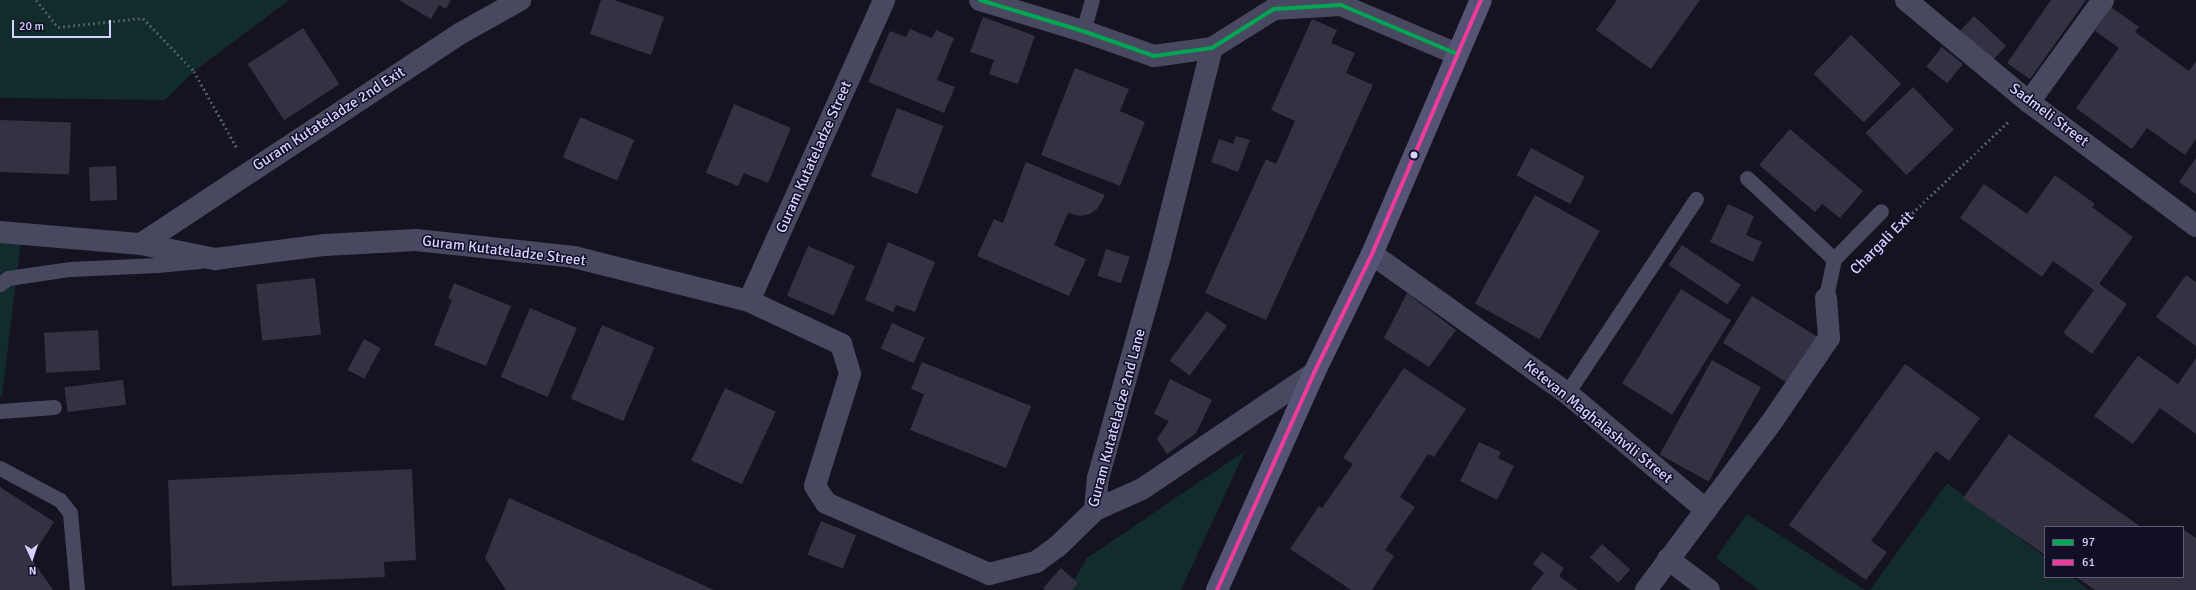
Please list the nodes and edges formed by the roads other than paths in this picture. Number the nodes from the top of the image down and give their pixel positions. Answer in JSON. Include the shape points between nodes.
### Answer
{"nodes":[{"id":1,"x":520,"y":0,"type":"edge"},
{"id":2,"x":884,"y":0,"type":"edge"},
{"id":3,"x":980,"y":0,"type":"edge"},
{"id":4,"x":1092,"y":0,"type":"edge"},
{"id":5,"x":1481,"y":0,"type":"edge"},
{"id":6,"x":1906,"y":0,"type":"edge"},
{"id":7,"x":2103,"y":0,"type":"edge"},
{"id":8,"x":1083,"y":31,"type":"junction"},
{"id":9,"x":1212,"y":48,"type":"junction"},
{"id":10,"x":1457,"y":54,"type":"junction"},
{"id":11,"x":2030,"y":102,"type":"junction"},
{"id":12,"x":1747,"y":178,"type":"dead end"},
{"id":13,"x":1696,"y":199,"type":"dead end"},
{"id":14,"x":1881,"y":211,"type":"dead end"},
{"id":15,"x":2196,"y":226,"type":"edge"},
{"id":16,"x":0,"y":232,"type":"edge"},
{"id":17,"x":141,"y":244,"type":"junction"},
{"id":18,"x":1372,"y":254,"type":"junction"},
{"id":19,"x":1834,"y":259,"type":"junction"},
{"id":20,"x":215,"y":260,"type":"junction"},
{"id":21,"x":0,"y":284,"type":"edge"},
{"id":22,"x":1826,"y":298,"type":"joint"},
{"id":23,"x":749,"y":301,"type":"junction"},
{"id":24,"x":1314,"y":373,"type":"junction"},
{"id":25,"x":1567,"y":393,"type":"junction"},
{"id":26,"x":54,"y":406,"type":"dead end"},
{"id":27,"x":0,"y":411,"type":"edge"},
{"id":28,"x":0,"y":468,"type":"edge"},
{"id":29,"x":1095,"y":510,"type":"junction"},
{"id":30,"x":1706,"y":510,"type":"junction"},
{"id":31,"x":1668,"y":560,"type":"junction"},
{"id":32,"x":77,"y":590,"type":"edge"},
{"id":33,"x":1217,"y":590,"type":"edge"},
{"id":34,"x":1646,"y":590,"type":"edge"},
{"id":35,"x":1709,"y":590,"type":"edge"}],
"edges":[{"from":1,"to":17,"type":"street","name":"Guram Kutateladze 2nd Exit","via":[[461,33]]},
{"from":2,"to":23,"type":"street","name":"Guram Kutateladze Street"},
{"from":3,"to":8,"type":"street"},
{"from":4,"to":8,"type":"lane"},
{"from":5,"to":10,"type":"street"},
{"from":6,"to":11,"type":"street","name":"Sadmeli Street"},
{"from":7,"to":11,"type":"street"},
{"from":8,"to":9,"type":"street","via":[[1154,56]]},
{"from":9,"to":10,"type":"street","via":[[1274,9],[1341,5]]},
{"from":9,"to":29,"type":"street","name":"Guram Kutateladze 2nd Lane","via":[[1160,256],[1098,478]]},
{"from":10,"to":18,"type":"street"},
{"from":11,"to":15,"type":"street","name":"Sadmeli Street"},
{"from":12,"to":19,"type":"lane"},
{"from":13,"to":25,"type":"lane"},
{"from":14,"to":19,"type":"lane"},
{"from":16,"to":17,"type":"street","name":"Guram Kutateladze Street"},
{"from":17,"to":20,"type":"street","name":"Guram Kutateladze Street"},
{"from":18,"to":24,"type":"street"},
{"from":18,"to":25,"type":"street","name":"Ketevan Maghalashvili Street"},
{"from":19,"to":22,"type":"lane"},
{"from":20,"to":21,"type":"lane","via":[[70,269],[8,278]]},
{"from":20,"to":23,"type":"street","name":"Guram Kutateladze Street","via":[[325,245],[416,240],[574,257]]},
{"from":22,"to":30,"type":"street","via":[[1829,338],[1771,423]]},
{"from":23,"to":29,"type":"street","name":"Guram Kutateladze 2nd Lane","via":[[841,344],[850,374],[815,486],[826,503],[989,574],[1036,562],[1057,547]]},
{"from":24,"to":29,"type":"street","via":[[1142,489]]},
{"from":24,"to":33,"type":"street"},
{"from":25,"to":30,"type":"street","name":"Ketevan Maghalashvili Street"},
{"from":26,"to":27,"type":"lane"},
{"from":28,"to":32,"type":"lane","via":[[60,500],[70,514]]},
{"from":30,"to":31,"type":"street"},
{"from":31,"to":34,"type":"street"},
{"from":31,"to":35,"type":"street"}]}
